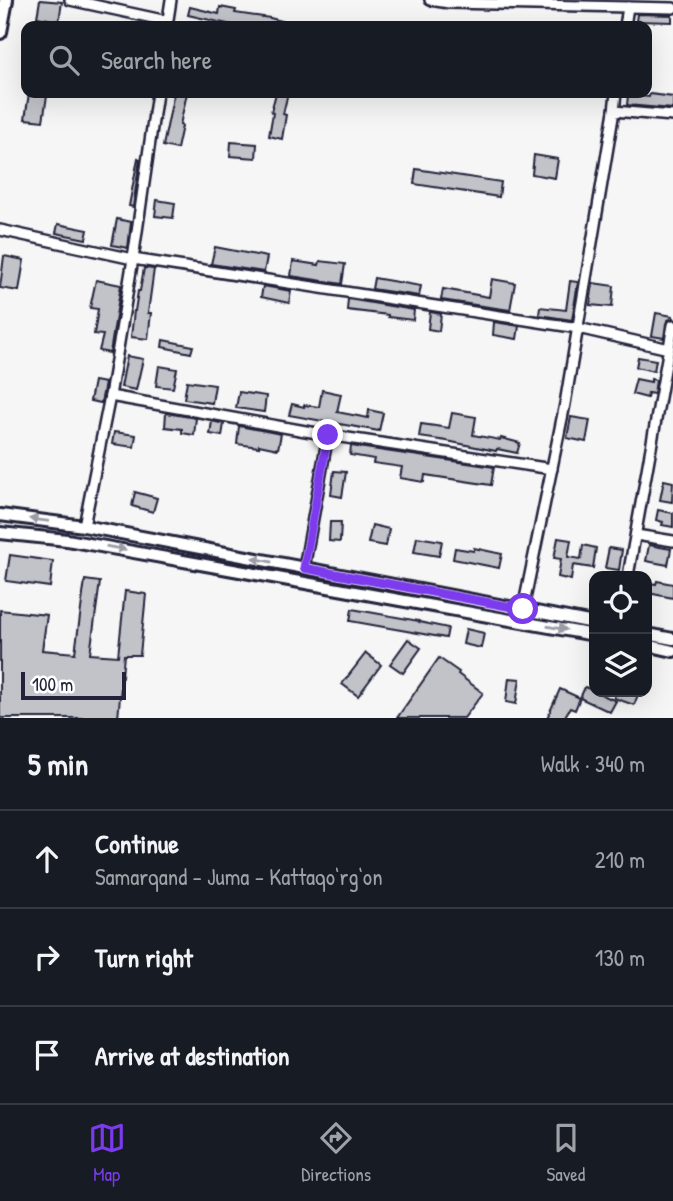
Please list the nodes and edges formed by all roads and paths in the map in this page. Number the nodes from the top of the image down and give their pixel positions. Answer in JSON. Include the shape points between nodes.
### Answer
{"nodes":[{"id":1,"x":6,"y":0,"type":"edge"},
{"id":2,"x":70,"y":0,"type":"edge"},
{"id":3,"x":171,"y":0,"type":"edge"},
{"id":4,"x":430,"y":0,"type":"edge"},
{"id":5,"x":628,"y":7,"type":"junction"},
{"id":6,"x":673,"y":8,"type":"edge"},
{"id":7,"x":155,"y":21,"type":"edge"},
{"id":8,"x":168,"y":21,"type":"edge"},
{"id":9,"x":626,"y":21,"type":"edge"},
{"id":10,"x":0,"y":32,"type":"edge"},
{"id":11,"x":156,"y":98,"type":"edge"},
{"id":12,"x":615,"y":98,"type":"edge"},
{"id":13,"x":614,"y":111,"type":"junction"},
{"id":14,"x":673,"y":116,"type":"edge"},
{"id":15,"x":0,"y":230,"type":"edge"},
{"id":16,"x":133,"y":259,"type":"junction"},
{"id":17,"x":673,"y":326,"type":"edge"},
{"id":18,"x":578,"y":328,"type":"junction"},
{"id":19,"x":669,"y":349,"type":"junction"},
{"id":20,"x":110,"y":396,"type":"junction"},
{"id":21,"x":328,"y":435,"type":"junction"},
{"id":22,"x":552,"y":469,"type":"junction"},
{"id":23,"x":0,"y":515,"type":"edge"},
{"id":24,"x":84,"y":526,"type":"junction"},
{"id":25,"x":0,"y":533,"type":"edge"},
{"id":26,"x":636,"y":534,"type":"junction"},
{"id":27,"x":673,"y":541,"type":"edge"},
{"id":28,"x":304,"y":568,"type":"junction"},
{"id":29,"x":629,"y":571,"type":"edge"},
{"id":30,"x":523,"y":609,"type":"junction"},
{"id":31,"x":589,"y":622,"type":"edge"},
{"id":32,"x":589,"y":634,"type":"edge"},
{"id":33,"x":652,"y":635,"type":"edge"},
{"id":34,"x":673,"y":639,"type":"edge"},
{"id":35,"x":652,"y":646,"type":"edge"},
{"id":36,"x":673,"y":650,"type":"edge"}],
"edges":[{"from":1,"to":10,"type":"highway"},
{"from":2,"to":7,"type":"street"},
{"from":3,"to":8,"type":"street"},
{"from":4,"to":5,"type":"street"},
{"from":5,"to":6,"type":"street"},
{"from":5,"to":9,"type":"street"},
{"from":11,"to":16,"type":"street"},
{"from":12,"to":13,"type":"street"},
{"from":13,"to":14,"type":"street"},
{"from":13,"to":18,"type":"street"},
{"from":15,"to":16,"type":"street"},
{"from":16,"to":18,"type":"street"},
{"from":16,"to":20,"type":"street"},
{"from":17,"to":19,"type":"street"},
{"from":18,"to":19,"type":"street"},
{"from":18,"to":22,"type":"street"},
{"from":19,"to":26,"type":"street"},
{"from":20,"to":21,"type":"street"},
{"from":20,"to":24,"type":"street"},
{"from":21,"to":22,"type":"street"},
{"from":21,"to":28,"type":"street"},
{"from":22,"to":30,"type":"street"},
{"from":24,"to":23,"type":"main road","one_way":true},
{"from":28,"to":24,"type":"main road","one_way":true},
{"from":25,"to":32,"type":"main road","one_way":true,"via":[[67,540]]},
{"from":26,"to":27,"type":"street"},
{"from":26,"to":29,"type":"street"},
{"from":28,"to":30,"type":"main road"},
{"from":30,"to":31,"type":"main road"},
{"from":33,"to":34,"type":"main road"},
{"from":35,"to":36,"type":"main road"}]}
